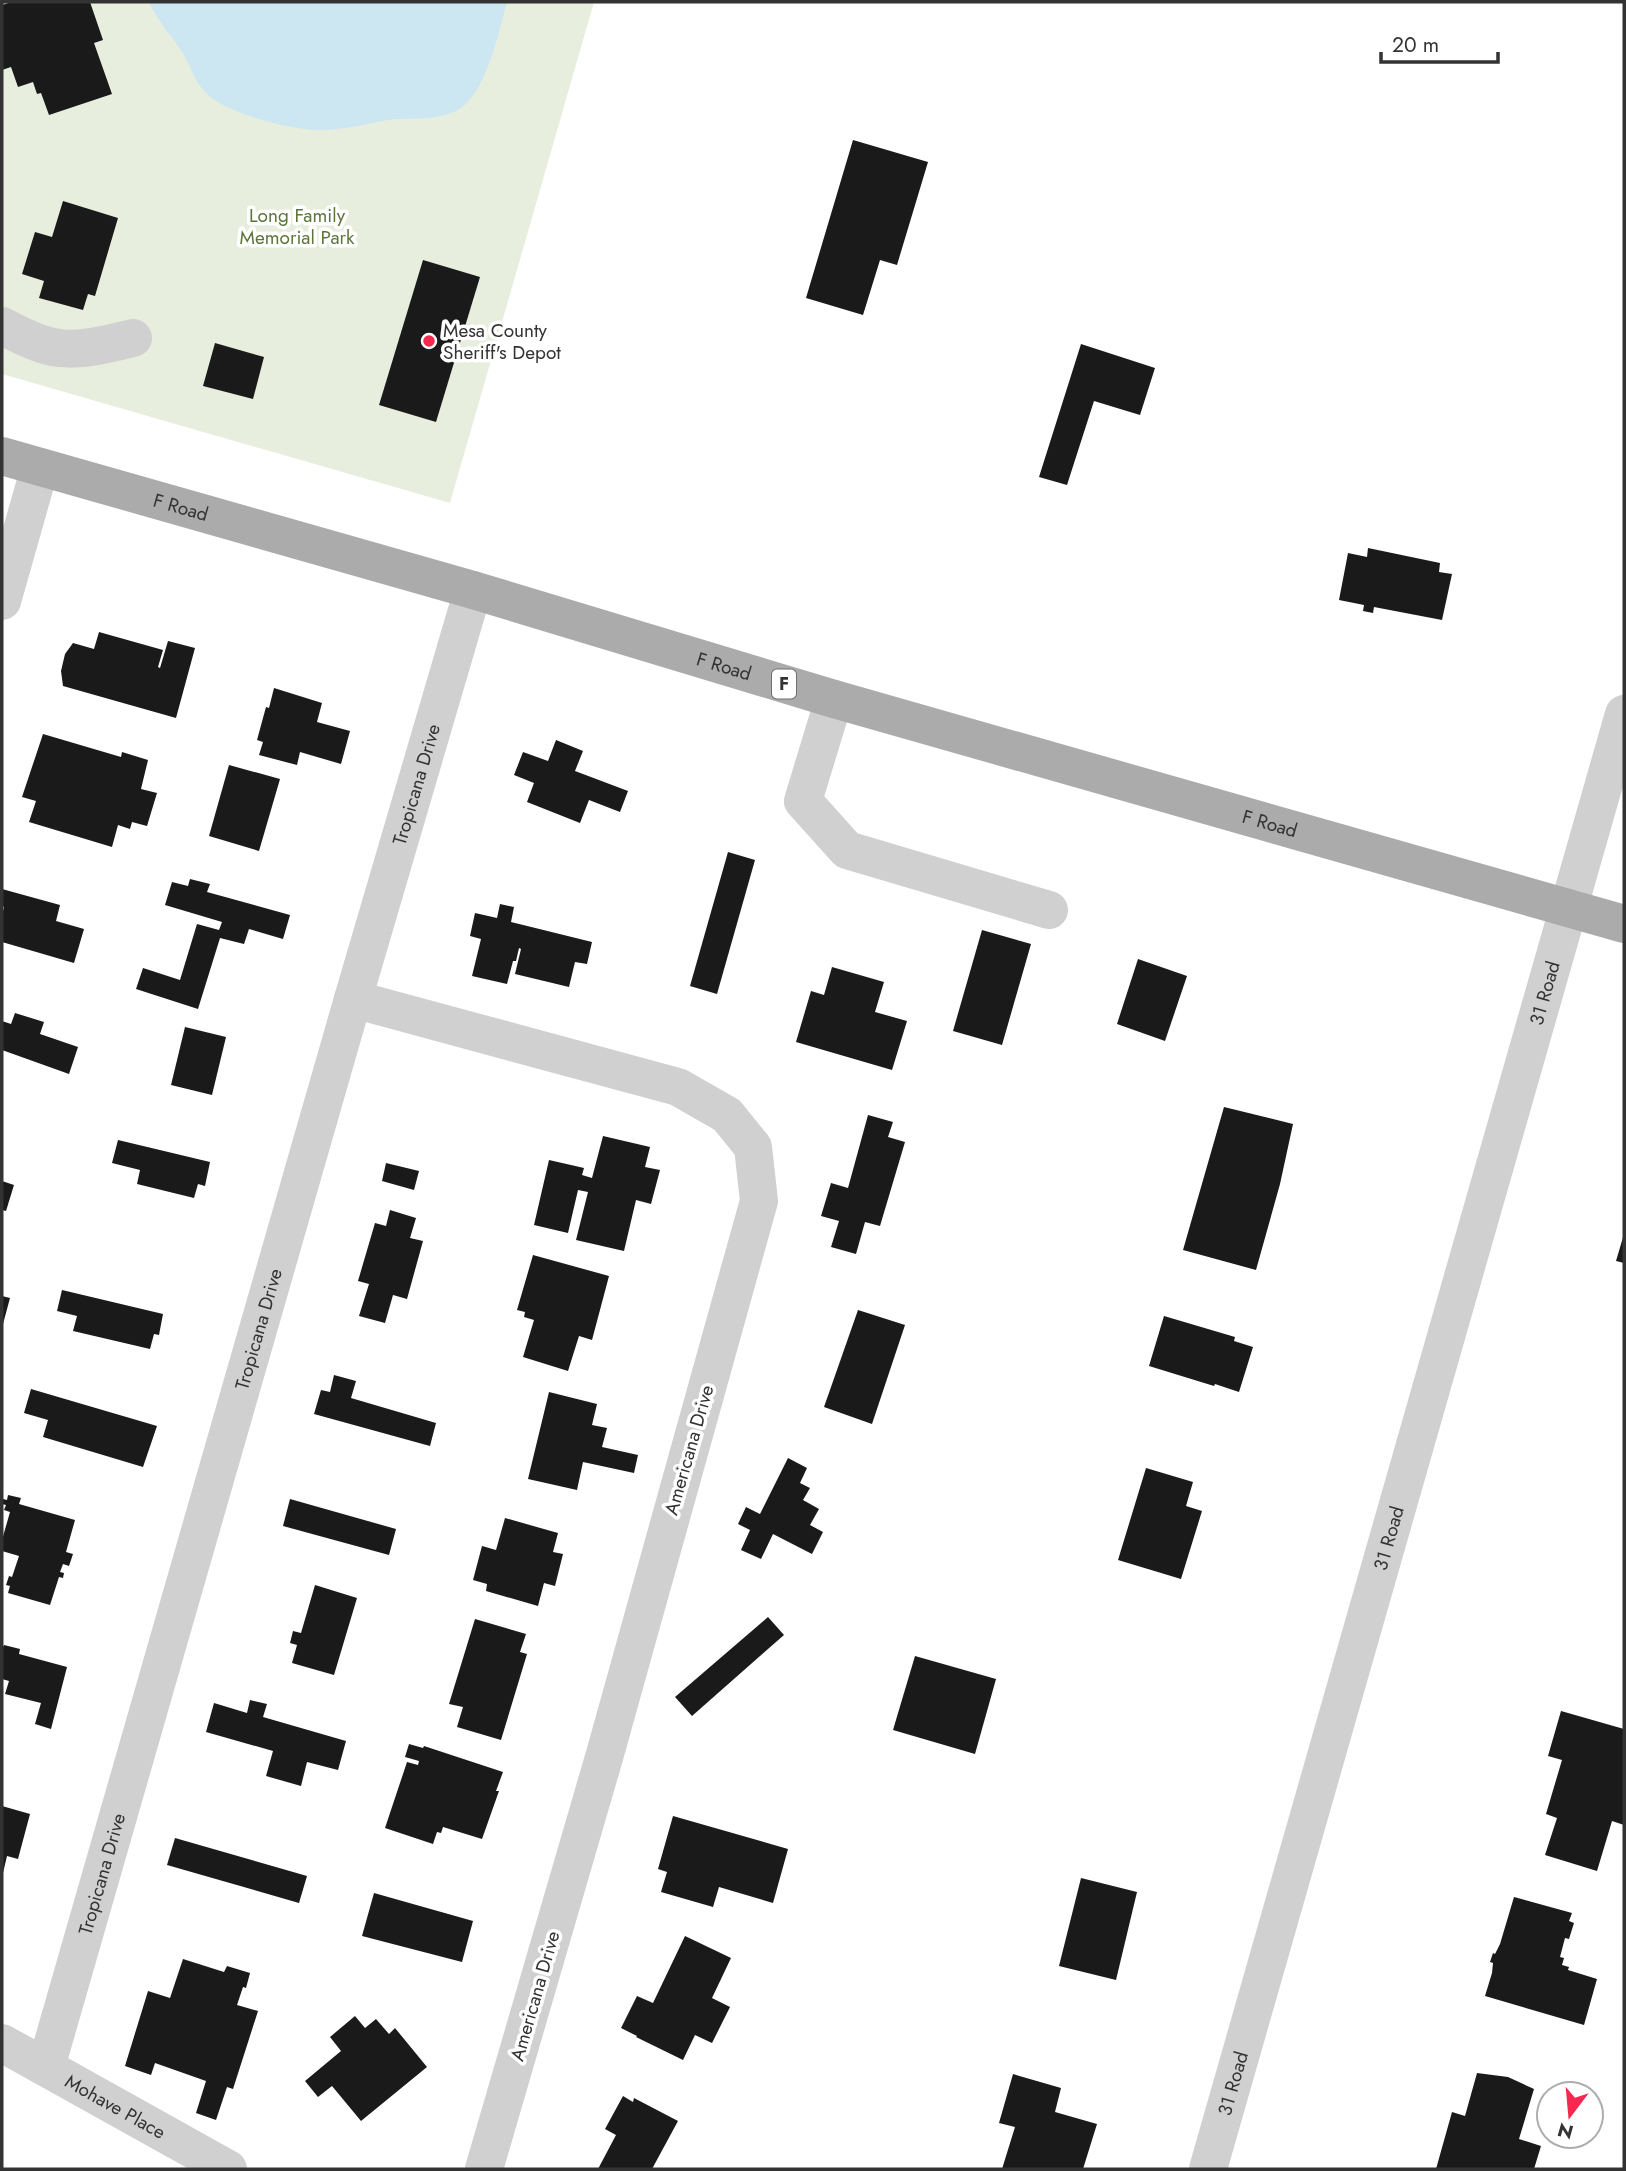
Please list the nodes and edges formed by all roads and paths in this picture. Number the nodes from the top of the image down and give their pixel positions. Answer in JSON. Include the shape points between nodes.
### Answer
{"nodes":[{"id":1,"x":2,"y":326,"type":"edge"},
{"id":2,"x":133,"y":338,"type":"dead end"},
{"id":3,"x":2,"y":456,"type":"edge"},
{"id":4,"x":40,"y":467,"type":"junction"},
{"id":5,"x":473,"y":590,"type":"junction"},
{"id":6,"x":2,"y":601,"type":"edge"},
{"id":7,"x":834,"y":699,"type":"junction"},
{"id":8,"x":1624,"y":715,"type":"edge"},
{"id":9,"x":1568,"y":908,"type":"junction"},
{"id":10,"x":1049,"y":910,"type":"dead end"},
{"id":11,"x":1624,"y":924,"type":"edge"},
{"id":12,"x":353,"y":999,"type":"junction"},
{"id":13,"x":2,"y":2043,"type":"edge"},
{"id":14,"x":46,"y":2067,"type":"junction"},
{"id":15,"x":228,"y":2169,"type":"edge"},
{"id":16,"x":484,"y":2169,"type":"edge"},
{"id":17,"x":1208,"y":2169,"type":"edge"}],
"edges":[{"from":1,"to":2,"type":"street","via":[[60,348]]},
{"from":3,"to":4,"type":"main road","name":"F Road","number":"F"},
{"from":4,"to":5,"type":"main road","name":"F Road","number":"F"},
{"from":4,"to":6,"type":"street"},
{"from":5,"to":7,"type":"main road","name":"F Road","number":"F"},
{"from":5,"to":12,"type":"street","name":"Tropicana Drive"},
{"from":7,"to":9,"type":"main road","name":"F Road","number":"F"},
{"from":7,"to":10,"type":"street","via":[[803,801],[847,850]]},
{"from":8,"to":9,"type":"street","name":"31 Road"},
{"from":9,"to":11,"type":"main road","number":"F"},
{"from":9,"to":17,"type":"street","name":"31 Road"},
{"from":12,"to":14,"type":"street","name":"Tropicana Drive"},
{"from":12,"to":16,"type":"street","name":"Americana Drive","via":[[678,1087],[727,1115],[753,1147],[759,1201]]},
{"from":13,"to":14,"type":"street","name":"Mohave Place"},
{"from":14,"to":15,"type":"street","name":"Mohave Place"}]}
